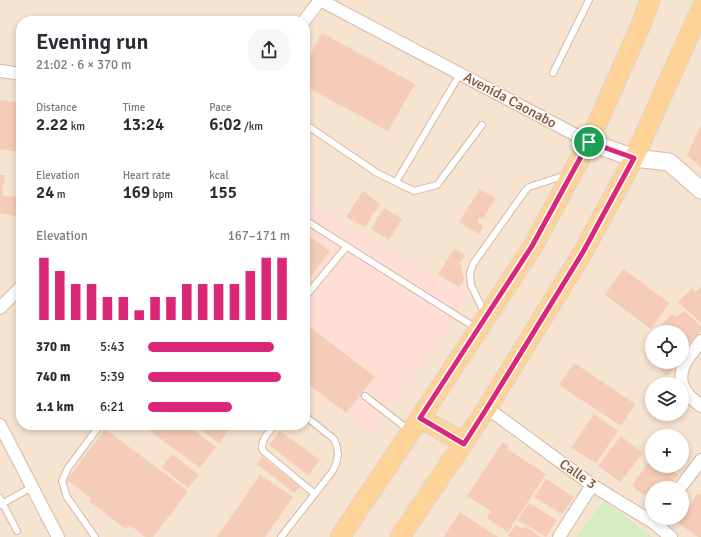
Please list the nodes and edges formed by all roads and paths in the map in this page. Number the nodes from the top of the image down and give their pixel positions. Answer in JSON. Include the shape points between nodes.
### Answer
{"nodes":[{"id":1,"x":320,"y":0,"type":"edge"},
{"id":2,"x":589,"y":0,"type":"edge"},
{"id":3,"x":650,"y":0,"type":"edge"},
{"id":4,"x":701,"y":10,"type":"edge"},
{"id":5,"x":308,"y":16,"type":"edge"},
{"id":6,"x":0,"y":71,"type":"edge"},
{"id":7,"x":16,"y":73,"type":"edge"},
{"id":8,"x":553,"y":73,"type":"dead end"},
{"id":9,"x":460,"y":74,"type":"junction"},
{"id":10,"x":482,"y":125,"type":"dead end"},
{"id":11,"x":310,"y":127,"type":"edge"},
{"id":12,"x":589,"y":142,"type":"junction"},
{"id":13,"x":634,"y":158,"type":"junction"},
{"id":14,"x":572,"y":173,"type":"junction"},
{"id":15,"x":396,"y":182,"type":"junction"},
{"id":16,"x":701,"y":190,"type":"edge"},
{"id":17,"x":310,"y":223,"type":"edge"},
{"id":18,"x":347,"y":246,"type":"junction"},
{"id":19,"x":310,"y":291,"type":"edge"},
{"id":20,"x":16,"y":292,"type":"edge"},
{"id":21,"x":0,"y":308,"type":"edge"},
{"id":22,"x":482,"y":323,"type":"junction"},
{"id":23,"x":701,"y":341,"type":"edge"},
{"id":24,"x":681,"y":377,"type":"edge"},
{"id":25,"x":365,"y":396,"type":"dead end"},
{"id":26,"x":689,"y":396,"type":"edge"},
{"id":27,"x":701,"y":406,"type":"edge"},
{"id":28,"x":487,"y":408,"type":"junction"},
{"id":29,"x":310,"y":420,"type":"edge"},
{"id":30,"x":0,"y":425,"type":"edge"},
{"id":31,"x":416,"y":425,"type":"junction"},
{"id":32,"x":96,"y":430,"type":"edge"},
{"id":33,"x":270,"y":430,"type":"edge"},
{"id":34,"x":464,"y":444,"type":"junction"},
{"id":35,"x":701,"y":460,"type":"edge"},
{"id":36,"x":685,"y":481,"type":"edge"},
{"id":37,"x":592,"y":485,"type":"junction"},
{"id":38,"x":32,"y":487,"type":"junction"},
{"id":39,"x":314,"y":494,"type":"junction"},
{"id":40,"x":1,"y":502,"type":"edge"},
{"id":41,"x":645,"y":515,"type":"edge"},
{"id":42,"x":660,"y":525,"type":"edge"},
{"id":43,"x":17,"y":530,"type":"dead end"},
{"id":44,"x":58,"y":537,"type":"edge"},
{"id":45,"x":95,"y":537,"type":"edge"},
{"id":46,"x":281,"y":537,"type":"edge"},
{"id":47,"x":340,"y":537,"type":"edge"},
{"id":48,"x":400,"y":537,"type":"edge"},
{"id":49,"x":559,"y":537,"type":"edge"},
{"id":50,"x":671,"y":537,"type":"edge"}],
"edges":[{"from":1,"to":5,"type":"street"},
{"from":1,"to":9,"type":"street","name":"Avenida Caonabo"},
{"from":2,"to":8,"type":"lane"},
{"from":3,"to":12,"type":"main road"},
{"from":4,"to":13,"type":"main road"},
{"from":6,"to":7,"type":"street"},
{"from":9,"to":12,"type":"street","name":"Avenida Caonabo"},
{"from":9,"to":15,"type":"lane"},
{"from":10,"to":15,"type":"lane","via":[[437,185],[414,191]]},
{"from":11,"to":15,"type":"lane"},
{"from":12,"to":13,"type":"street","name":"Avenida Caonabo"},
{"from":12,"to":14,"type":"main road"},
{"from":13,"to":16,"type":"street","name":"Avenida Caonabo","via":[[668,162]]},
{"from":13,"to":28,"type":"main road","via":[[583,252]]},
{"from":14,"to":22,"type":"main road","via":[[532,246]]},
{"from":14,"to":22,"type":"lane","via":[[529,187],[473,264],[470,273],[471,285]]},
{"from":17,"to":18,"type":"lane"},
{"from":18,"to":19,"type":"lane"},
{"from":18,"to":22,"type":"lane"},
{"from":20,"to":21,"type":"street"},
{"from":22,"to":31,"type":"main road"},
{"from":23,"to":24,"type":"street","via":[[682,368]]},
{"from":25,"to":31,"type":"lane"},
{"from":26,"to":27,"type":"street"},
{"from":28,"to":34,"type":"main road"},
{"from":28,"to":37,"type":"street","name":"Calle 3"},
{"from":29,"to":39,"type":"lane","via":[[334,439],[338,455],[332,472]]},
{"from":30,"to":38,"type":"street"},
{"from":31,"to":34,"type":"main road"},
{"from":31,"to":47,"type":"main road"},
{"from":32,"to":45,"type":"lane","via":[[68,468],[62,481],[67,497]]},
{"from":33,"to":39,"type":"lane","via":[[262,441],[263,451]]},
{"from":34,"to":48,"type":"main road"},
{"from":35,"to":36,"type":"street"},
{"from":37,"to":41,"type":"street","name":"Calle 3"},
{"from":37,"to":49,"type":"street"},
{"from":38,"to":40,"type":"lane"},
{"from":38,"to":44,"type":"street"},
{"from":39,"to":46,"type":"lane"},
{"from":40,"to":43,"type":"lane"},
{"from":42,"to":50,"type":"street","name":"Calle 3"}]}
